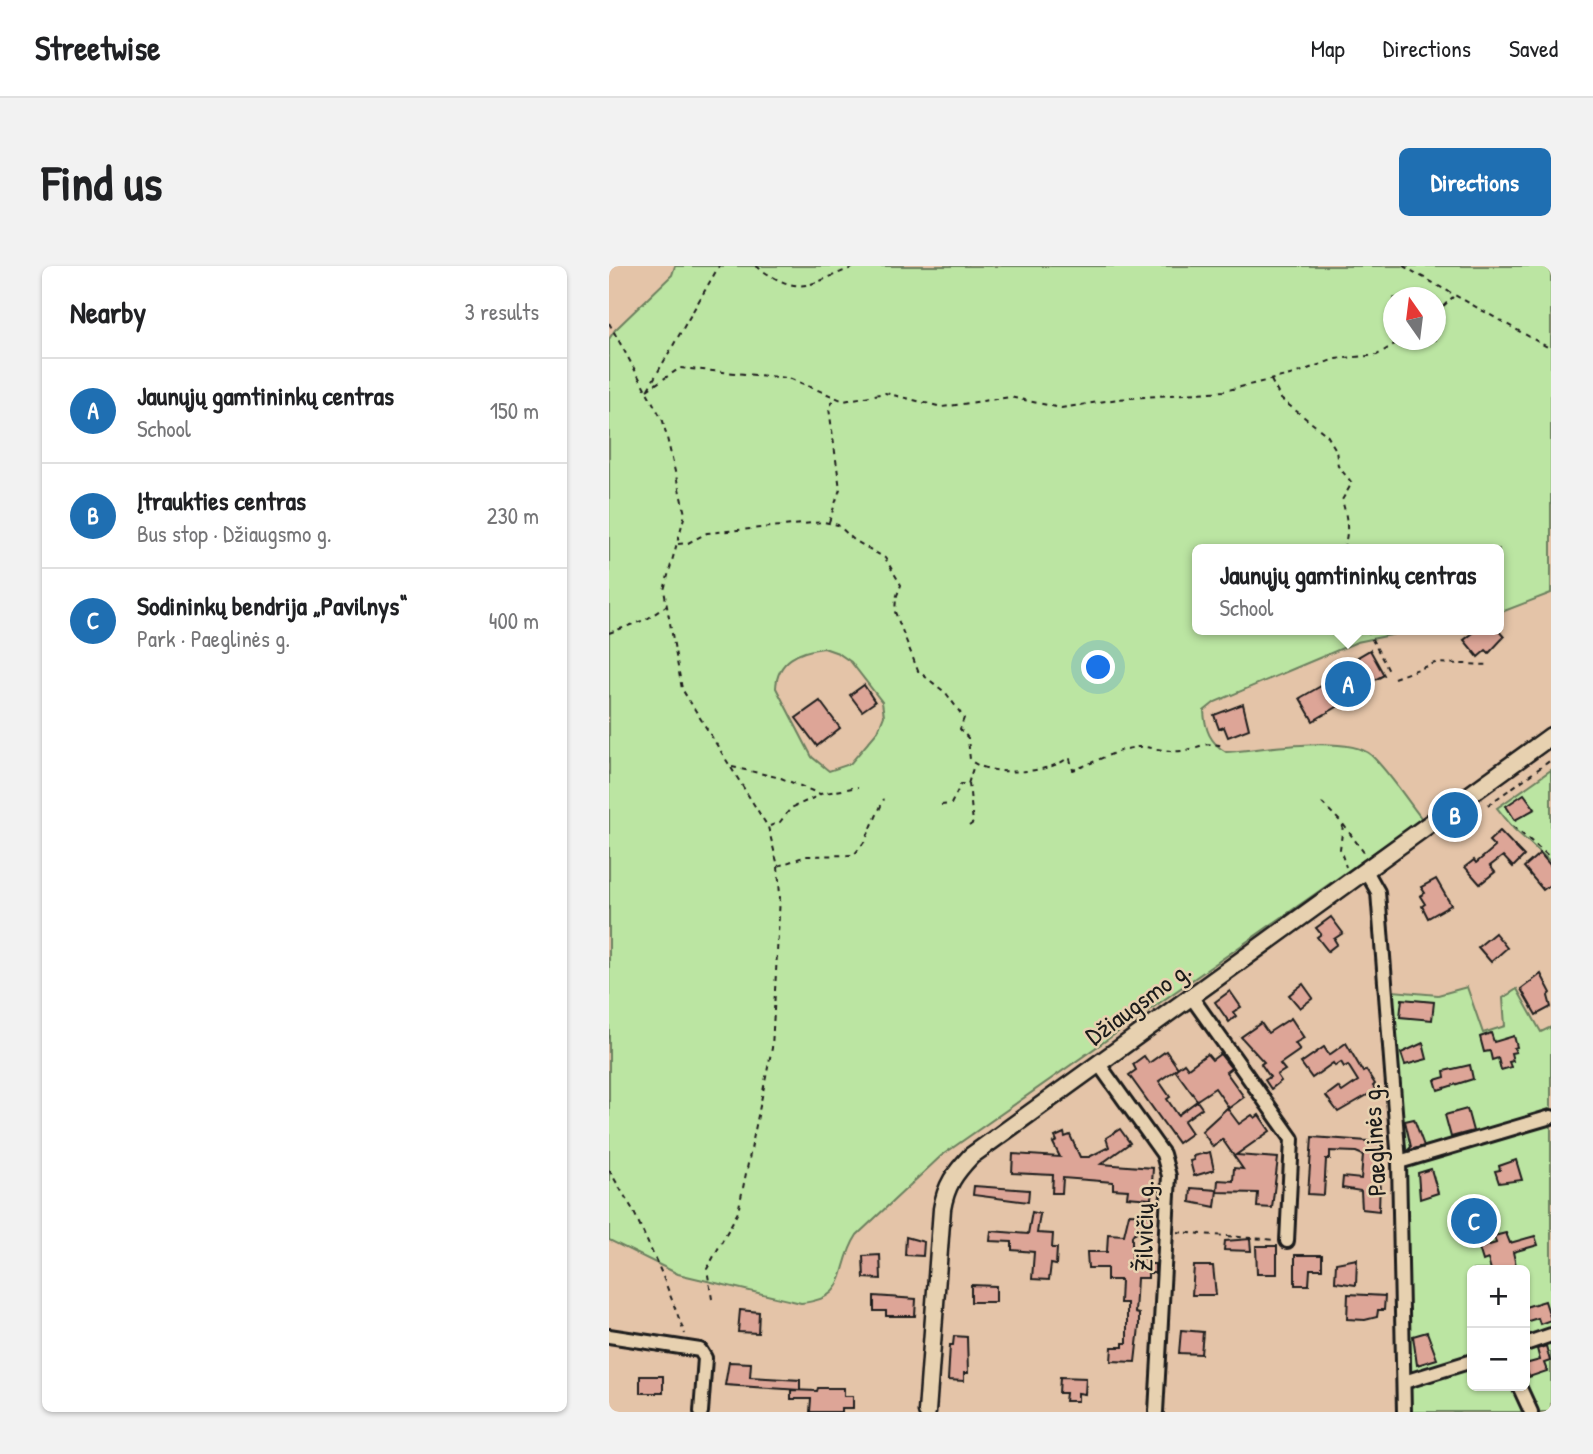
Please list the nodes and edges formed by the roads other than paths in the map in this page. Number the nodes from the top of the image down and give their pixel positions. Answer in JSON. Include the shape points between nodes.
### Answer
{"nodes":[{"id":1,"x":1551,"y":736,"type":"edge"},
{"id":2,"x":1363,"y":870,"type":"junction"},
{"id":3,"x":1190,"y":995,"type":"junction"},
{"id":4,"x":1098,"y":1063,"type":"junction"},
{"id":5,"x":1551,"y":1117,"type":"edge"},
{"id":6,"x":1399,"y":1163,"type":"junction"},
{"id":7,"x":1287,"y":1241,"type":"road end"},
{"id":8,"x":1551,"y":1335,"type":"edge"},
{"id":9,"x":609,"y":1336,"type":"edge"},
{"id":10,"x":1530,"y":1342,"type":"edge"},
{"id":11,"x":1467,"y":1363,"type":"edge"},
{"id":12,"x":1404,"y":1382,"type":"junction"},
{"id":13,"x":1521,"y":1391,"type":"edge"},
{"id":14,"x":701,"y":1412,"type":"edge"},
{"id":15,"x":927,"y":1412,"type":"edge"},
{"id":16,"x":1156,"y":1412,"type":"edge"},
{"id":17,"x":1403,"y":1412,"type":"edge"},
{"id":18,"x":1531,"y":1412,"type":"edge"}],
"edges":[{"from":1,"to":2,"type":"street","name":"Džiaugsmo g."},
{"from":2,"to":3,"type":"street","name":"Džiaugsmo g."},
{"from":2,"to":6,"type":"street","name":"Paeglinės g.","via":[[1378,892]]},
{"from":3,"to":4,"type":"street","name":"Džiaugsmo g."},
{"from":3,"to":7,"type":"street","via":[[1293,1139]]},
{"from":4,"to":15,"type":"street","name":"Džiaugsmo g.","via":[[971,1156],[947,1185]]},
{"from":4,"to":16,"type":"street","name":"Žilvičių g.","via":[[1163,1154],[1170,1184]]},
{"from":5,"to":6,"type":"street"},
{"from":6,"to":12,"type":"street","name":"Paeglinės g."},
{"from":8,"to":10,"type":"street"},
{"from":9,"to":14,"type":"street","via":[[703,1353]]},
{"from":11,"to":12,"type":"street"},
{"from":12,"to":17,"type":"street","name":"Paeglinės g."},
{"from":13,"to":18,"type":"street"}]}
